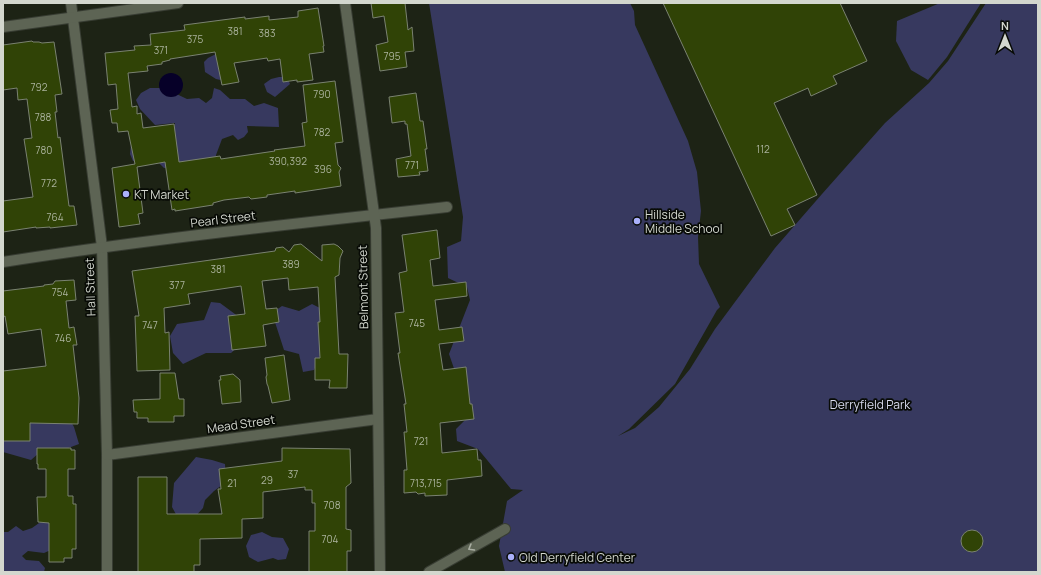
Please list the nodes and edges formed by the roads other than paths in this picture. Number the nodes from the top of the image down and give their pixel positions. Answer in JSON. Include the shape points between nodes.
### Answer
{"nodes":[{"id":1,"x":71,"y":3,"type":"edge"},
{"id":2,"x":178,"y":3,"type":"edge"},
{"id":3,"x":345,"y":3,"type":"edge"},
{"id":4,"x":73,"y":18,"type":"junction"},
{"id":5,"x":3,"y":26,"type":"edge"},
{"id":6,"x":447,"y":206,"type":"dead end"},
{"id":7,"x":374,"y":214,"type":"junction"},
{"id":8,"x":102,"y":246,"type":"junction"},
{"id":9,"x":3,"y":262,"type":"edge"},
{"id":10,"x":378,"y":419,"type":"junction"},
{"id":11,"x":107,"y":455,"type":"junction"},
{"id":12,"x":505,"y":529,"type":"dead end"},
{"id":13,"x":107,"y":572,"type":"edge"},
{"id":14,"x":380,"y":572,"type":"edge"},
{"id":15,"x":429,"y":572,"type":"edge"}],
"edges":[{"from":1,"to":4,"type":"street","name":"Hall Street"},
{"from":2,"to":4,"type":"street"},
{"from":3,"to":7,"type":"street","name":"Belmont Street"},
{"from":4,"to":5,"type":"street"},
{"from":4,"to":8,"type":"street","name":"Hall Street"},
{"from":6,"to":7,"type":"street","name":"Pearl Street"},
{"from":7,"to":8,"type":"street","name":"Pearl Street"},
{"from":7,"to":10,"type":"street","name":"Belmont Street"},
{"from":8,"to":9,"type":"street","name":"Pearl Street"},
{"from":8,"to":11,"type":"street","name":"Hall Street"},
{"from":10,"to":11,"type":"street","name":"Mead Street"},
{"from":10,"to":14,"type":"street","name":"Belmont Street"},
{"from":11,"to":13,"type":"street","name":"Hall Street"},
{"from":12,"to":15,"type":"street","one_way":true}]}
